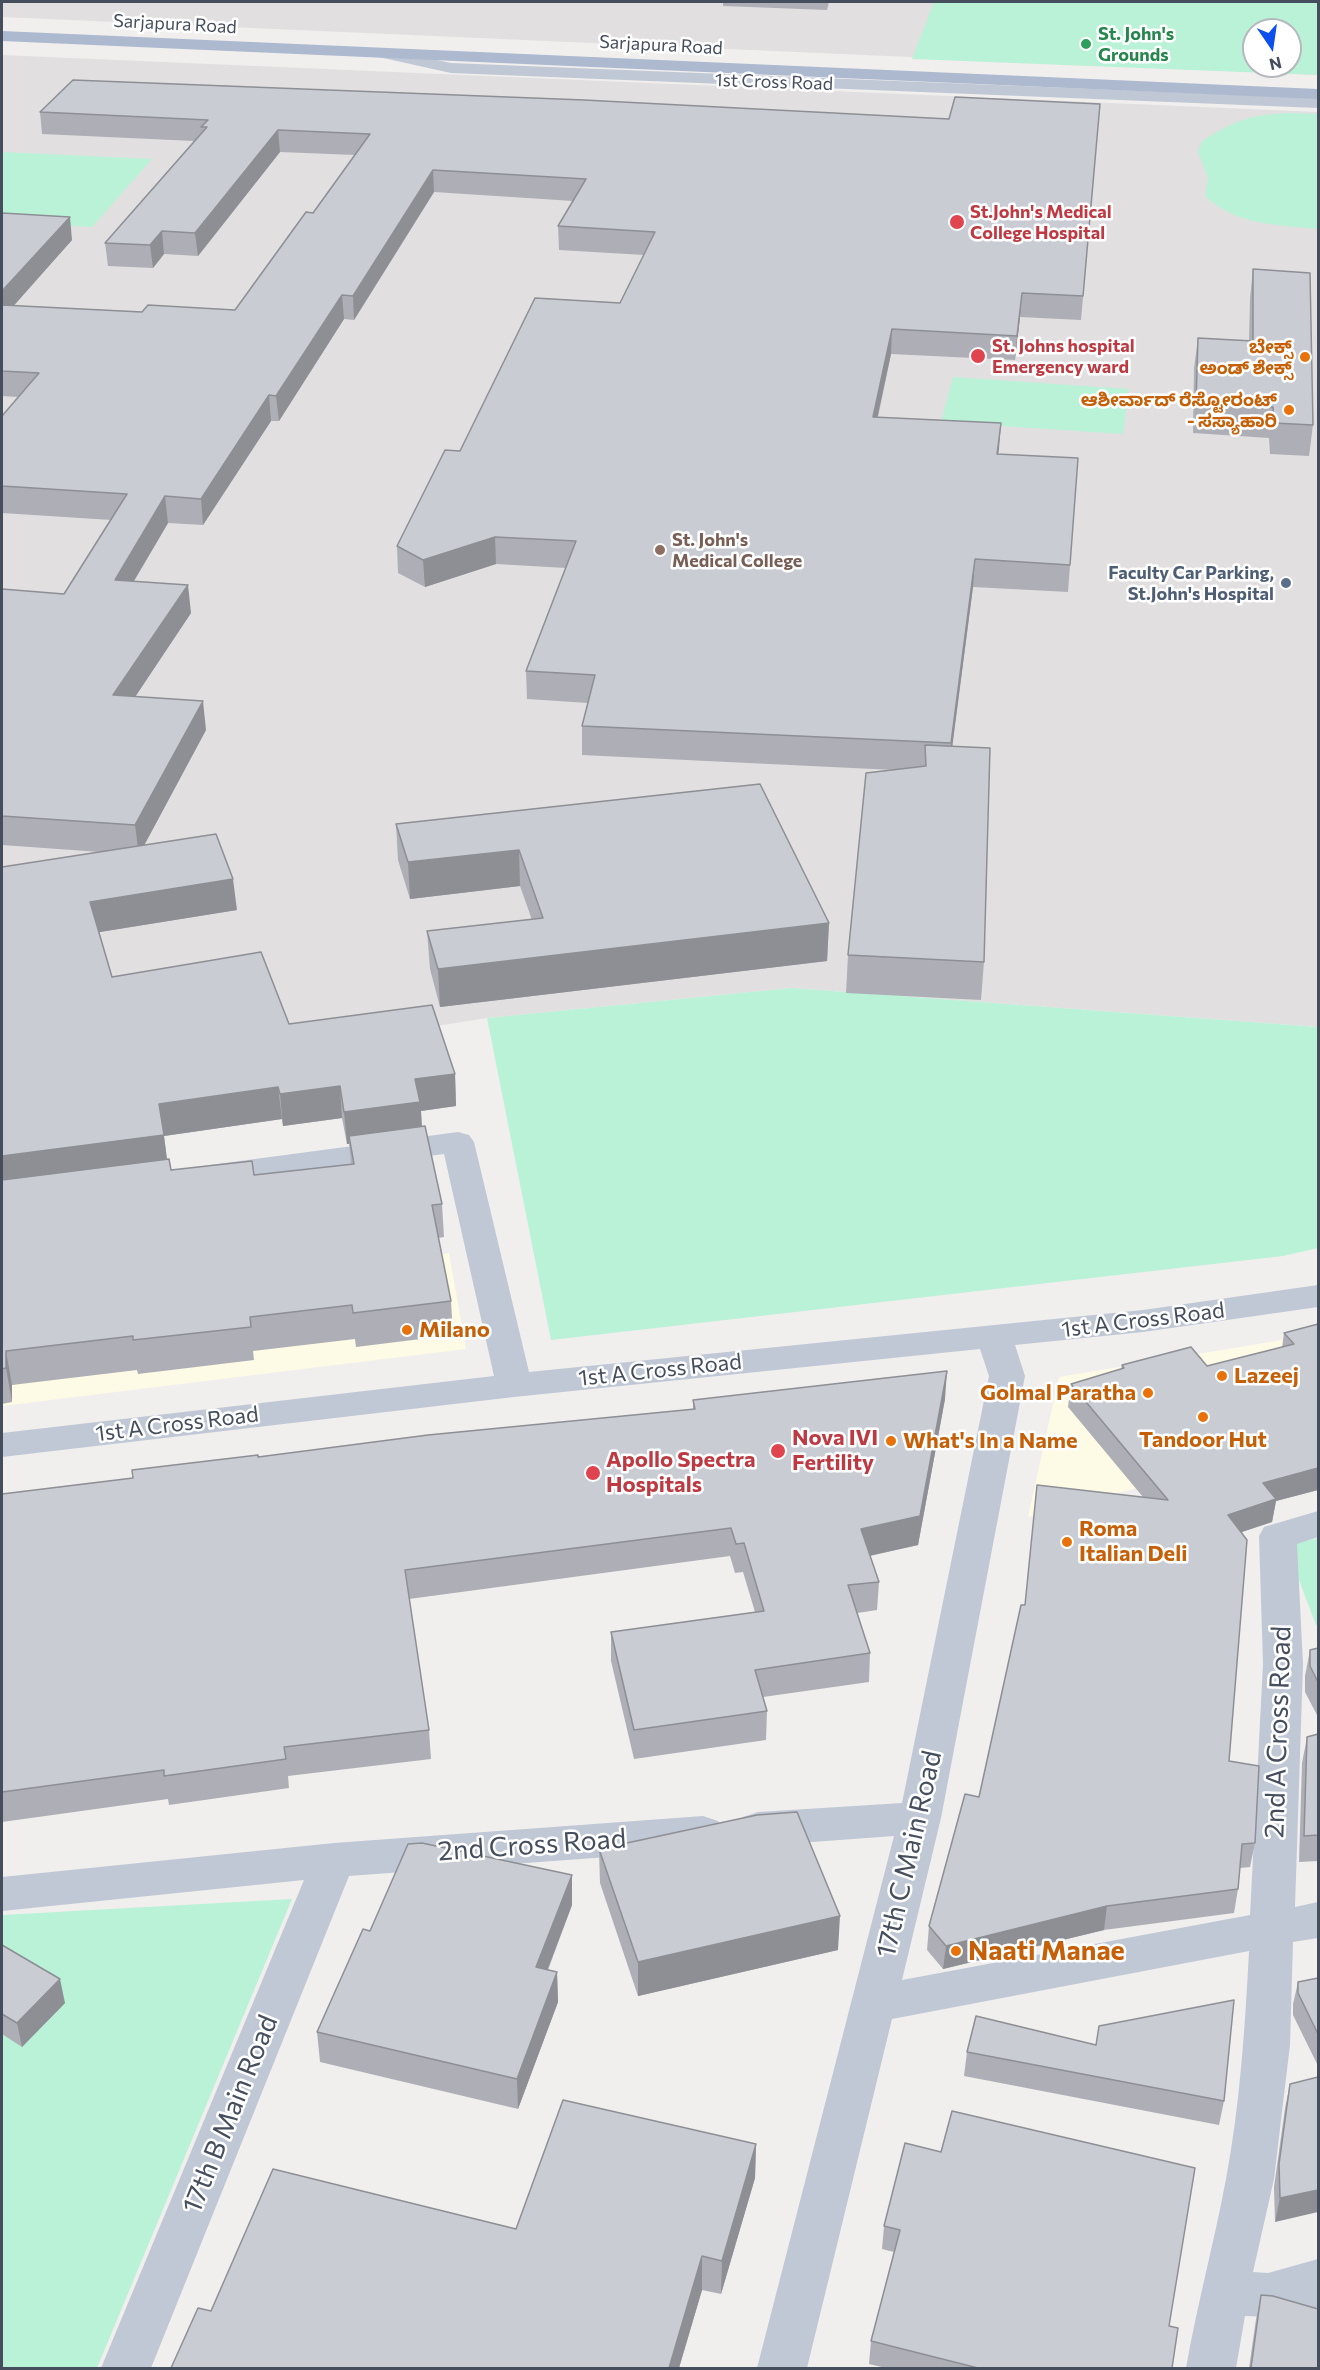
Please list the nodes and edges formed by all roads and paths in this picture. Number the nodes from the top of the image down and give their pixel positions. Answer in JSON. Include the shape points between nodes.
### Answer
{"nodes":[{"id":1,"x":2,"y":26,"type":"edge"},
{"id":2,"x":2,"y":36,"type":"edge"},
{"id":3,"x":380,"y":53,"type":"junction"},
{"id":4,"x":1318,"y":83,"type":"edge"},
{"id":5,"x":1318,"y":94,"type":"edge"},
{"id":6,"x":1318,"y":103,"type":"edge"},
{"id":7,"x":177,"y":1179,"type":"edge"},
{"id":8,"x":1318,"y":1296,"type":"edge"},
{"id":9,"x":994,"y":1337,"type":"junction"},
{"id":10,"x":514,"y":1385,"type":"junction"},
{"id":11,"x":2,"y":1445,"type":"edge"},
{"id":12,"x":1318,"y":1524,"type":"edge"},
{"id":13,"x":1301,"y":1660,"type":"edge"},
{"id":14,"x":920,"y":1818,"type":"junction"},
{"id":15,"x":334,"y":1860,"type":"junction"},
{"id":16,"x":2,"y":1894,"type":"edge"},
{"id":17,"x":1318,"y":1920,"type":"edge"},
{"id":18,"x":1271,"y":1929,"type":"junction"},
{"id":19,"x":874,"y":2004,"type":"junction"},
{"id":20,"x":1318,"y":2282,"type":"edge"},
{"id":21,"x":1246,"y":2294,"type":"junction"},
{"id":22,"x":1318,"y":2310,"type":"edge"},
{"id":23,"x":126,"y":2368,"type":"edge"},
{"id":24,"x":782,"y":2368,"type":"edge"},
{"id":25,"x":1211,"y":2368,"type":"edge"}],
"edges":[{"from":1,"to":4,"type":"main road","name":"Sarjapura Road"},
{"from":2,"to":3,"type":"main road","name":"Sarjapura Road"},
{"from":3,"to":5,"type":"main road","name":"Sarjapura Road"},
{"from":3,"to":6,"type":"street","name":"1st Cross Road","via":[[451,68]]},
{"from":7,"to":10,"type":"street","via":[[458,1142]]},
{"from":8,"to":9,"type":"street","name":"1st A Cross Road"},
{"from":9,"to":10,"type":"street","name":"1st A Cross Road"},
{"from":9,"to":14,"type":"street","name":"17th C Main Road","via":[[1007,1376]]},
{"from":10,"to":11,"type":"street","name":"1st A Cross Road"},
{"from":12,"to":13,"type":"street","name":"2nd A Cross Road","via":[[1278,1536]]},
{"from":13,"to":18,"type":"street","name":"2nd A Cross Road"},
{"from":14,"to":15,"type":"street","name":"2nd Cross Road"},
{"from":14,"to":19,"type":"street","name":"17th C Main Road"},
{"from":15,"to":16,"type":"street","name":"2nd Cross Road"},
{"from":15,"to":23,"type":"street","name":"17th B Main Road"},
{"from":17,"to":18,"type":"street"},
{"from":18,"to":19,"type":"street"},
{"from":18,"to":21,"type":"street","name":"2nd A Cross Road","via":[[1267,2045],[1251,2179]]},
{"from":19,"to":24,"type":"street","name":"17th C Main Road"},
{"from":20,"to":21,"type":"street"},
{"from":21,"to":22,"type":"street"},
{"from":21,"to":25,"type":"street","name":"2nd A Cross Road"}]}
